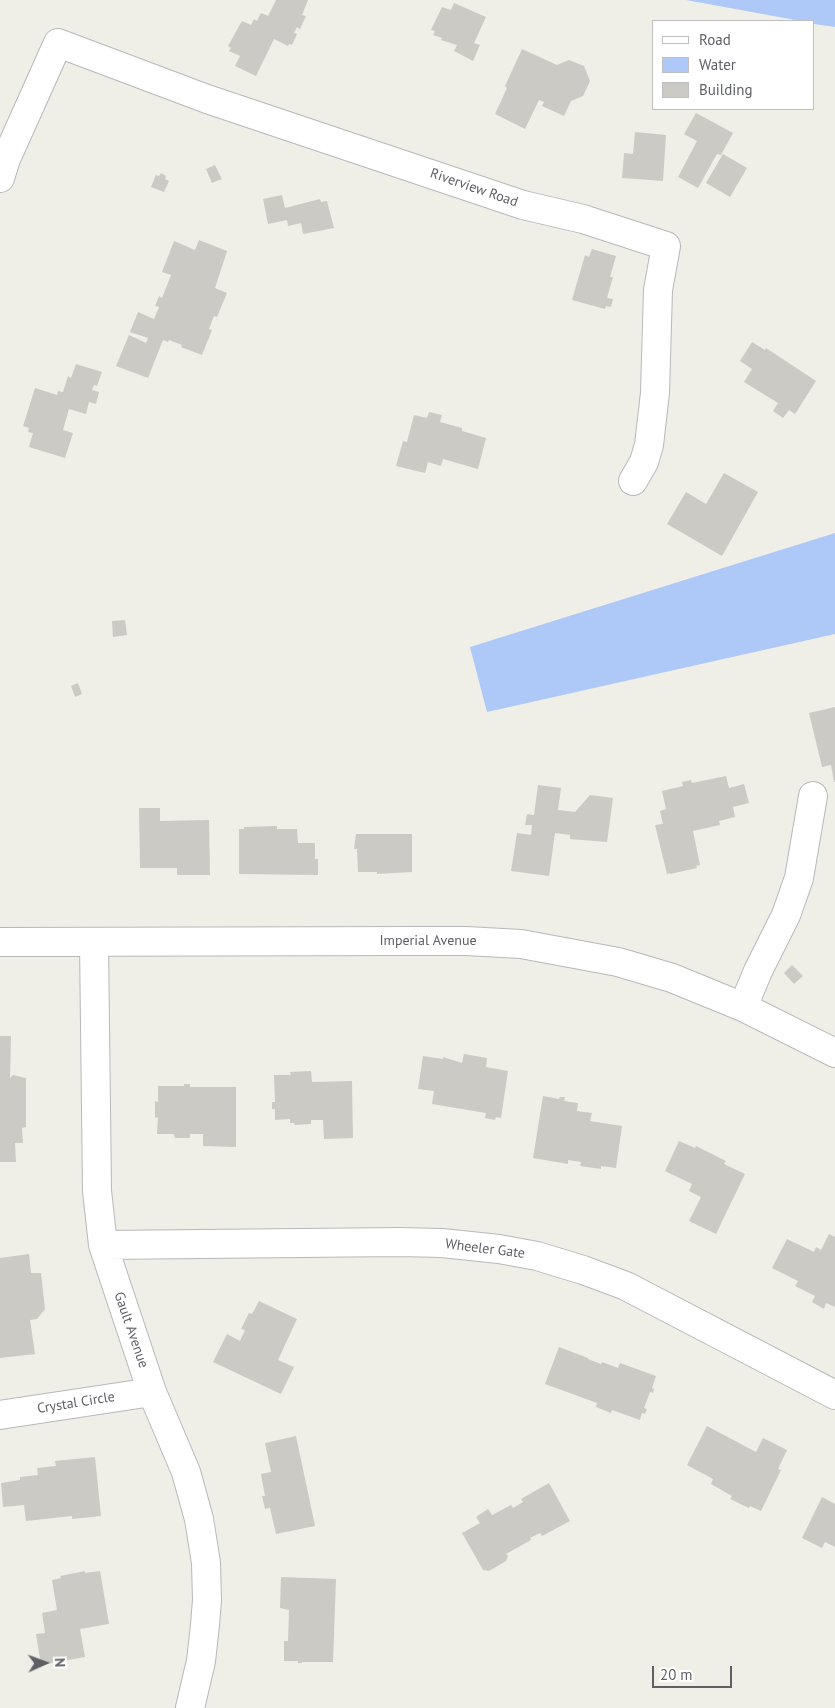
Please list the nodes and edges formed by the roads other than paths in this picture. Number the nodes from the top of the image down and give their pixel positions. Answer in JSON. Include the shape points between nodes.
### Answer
{"nodes":[{"id":1,"x":0,"y":178,"type":"edge"},
{"id":2,"x":632,"y":481,"type":"dead end"},
{"id":3,"x":813,"y":796,"type":"dead end"},
{"id":4,"x":0,"y":942,"type":"edge"},
{"id":5,"x":94,"y":942,"type":"junction"},
{"id":6,"x":743,"y":1007,"type":"junction"},
{"id":7,"x":835,"y":1052,"type":"edge"},
{"id":8,"x":103,"y":1245,"type":"junction"},
{"id":9,"x":152,"y":1392,"type":"junction"},
{"id":10,"x":835,"y":1395,"type":"edge"},
{"id":11,"x":0,"y":1415,"type":"edge"},
{"id":12,"x":190,"y":1708,"type":"edge"}],
"edges":[{"from":1,"to":2,"type":"street","name":"Riverview Road","via":[[58,43],[207,99],[524,205],[583,219],[666,246],[658,290],[649,446]]},
{"from":3,"to":6,"type":"street","via":[[799,878],[786,915]]},
{"from":4,"to":5,"type":"street","name":"Imperial Avenue"},
{"from":5,"to":6,"type":"street","name":"Imperial Avenue","via":[[474,941],[521,944],[643,969]]},
{"from":5,"to":8,"type":"street","name":"Gault Avenue","via":[[97,1191]]},
{"from":6,"to":7,"type":"street","name":"Imperial Avenue"},
{"from":8,"to":9,"type":"street","name":"Gault Avenue"},
{"from":8,"to":10,"type":"street","name":"Wheeler Gate","via":[[442,1243],[537,1256],[626,1286]]},
{"from":9,"to":11,"type":"street","name":"Crystal Circle"},
{"from":9,"to":12,"type":"street","name":"Gault Avenue","via":[[186,1472],[199,1519],[206,1563],[205,1625]]}]}
